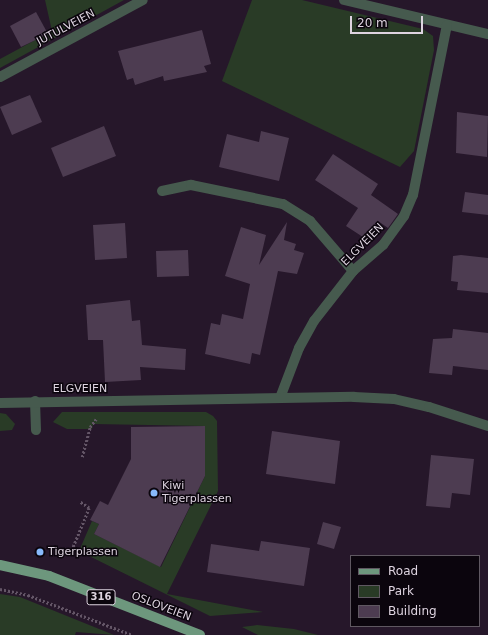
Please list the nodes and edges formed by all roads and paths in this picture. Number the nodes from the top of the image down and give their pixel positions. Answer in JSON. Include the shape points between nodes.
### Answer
{"nodes":[{"id":1,"x":143,"y":0,"type":"edge"},
{"id":2,"x":344,"y":0,"type":"edge"},
{"id":3,"x":447,"y":25,"type":"junction"},
{"id":4,"x":488,"y":34,"type":"edge"},
{"id":5,"x":0,"y":77,"type":"edge"},
{"id":6,"x":162,"y":191,"type":"dead end"},
{"id":7,"x":353,"y":271,"type":"junction"},
{"id":8,"x":280,"y":398,"type":"junction"},
{"id":9,"x":35,"y":402,"type":"junction"},
{"id":10,"x":0,"y":403,"type":"edge"},
{"id":11,"x":98,"y":417,"type":"dead end"},
{"id":12,"x":488,"y":426,"type":"edge"},
{"id":13,"x":36,"y":430,"type":"dead end"},
{"id":14,"x":82,"y":457,"type":"dead end"},
{"id":15,"x":80,"y":502,"type":"dead end"},
{"id":16,"x":70,"y":554,"type":"dead end"},
{"id":17,"x":0,"y":565,"type":"edge"},
{"id":18,"x":0,"y":589,"type":"edge"},
{"id":19,"x":132,"y":635,"type":"edge"},
{"id":20,"x":200,"y":635,"type":"edge"}],
"edges":[{"from":1,"to":5,"type":"street","name":"JUTULVEIEN"},
{"from":2,"to":3,"type":"street"},
{"from":3,"to":4,"type":"street"},
{"from":3,"to":7,"type":"street","name":"ELGVEIEN","via":[[413,195],[393,233]]},
{"from":6,"to":7,"type":"street","via":[[191,186],[245,194],[283,204],[310,221]]},
{"from":7,"to":8,"type":"street","name":"ELGVEIEN","via":[[314,321],[299,348]]},
{"from":8,"to":9,"type":"street","name":"ELGVEIEN"},
{"from":8,"to":12,"type":"street","name":"ELGVEIEN","via":[[394,399]]},
{"from":9,"to":10,"type":"street","name":"ELGVEIEN"},
{"from":9,"to":13,"type":"street"},
{"from":11,"to":14,"type":"path","via":[[90,427]]},
{"from":15,"to":16,"type":"path","via":[[89,508]]},
{"from":17,"to":20,"type":"main road","name":"OSLOVEIEN","number":"316","via":[[49,576]]},
{"from":18,"to":19,"type":"path","via":[[28,595]]}]}
